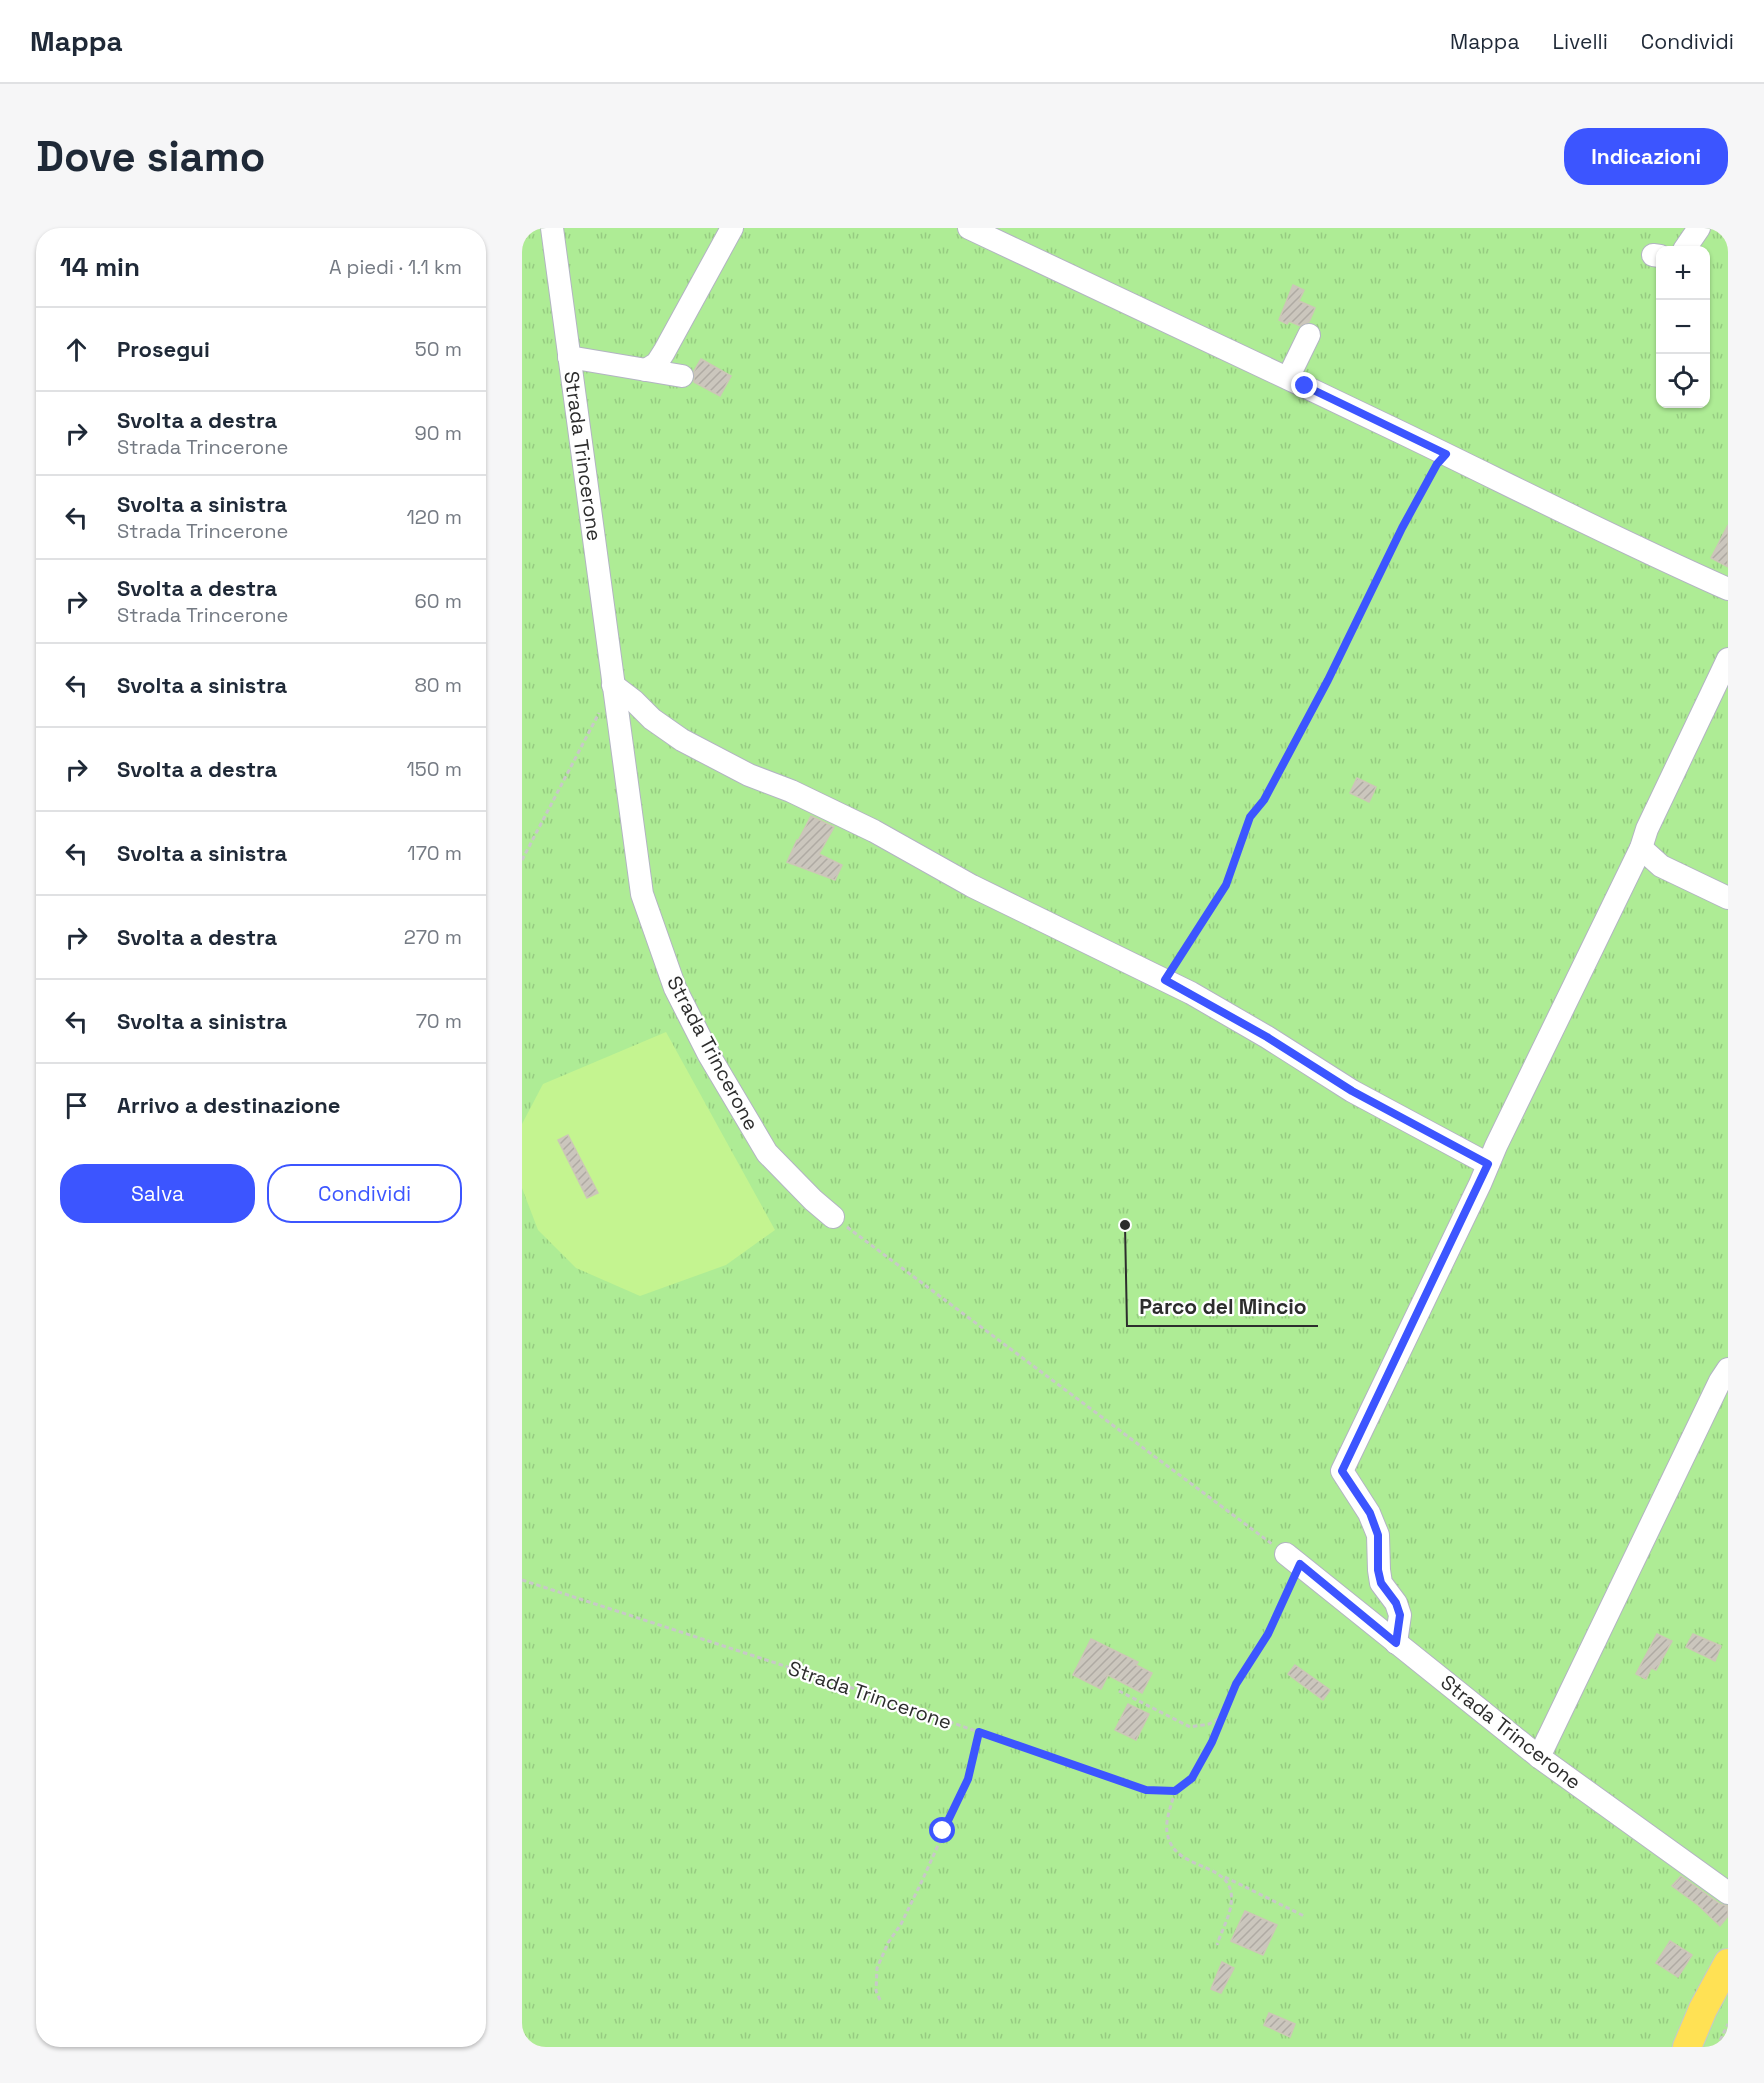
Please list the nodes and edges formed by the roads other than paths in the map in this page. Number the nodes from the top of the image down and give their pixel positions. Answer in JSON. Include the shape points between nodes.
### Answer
{"nodes":[{"id":1,"x":552,"y":228,"type":"edge"},
{"id":2,"x":732,"y":228,"type":"edge"},
{"id":3,"x":969,"y":228,"type":"edge"},
{"id":4,"x":1699,"y":228,"type":"edge"},
{"id":5,"x":1686,"y":246,"type":"edge"},
{"id":6,"x":1309,"y":335,"type":"dead end"},
{"id":7,"x":569,"y":357,"type":"junction"},
{"id":8,"x":646,"y":370,"type":"junction"},
{"id":9,"x":682,"y":376,"type":"dead end"},
{"id":10,"x":1288,"y":378,"type":"junction"},
{"id":11,"x":1728,"y":589,"type":"edge"},
{"id":12,"x":1728,"y":659,"type":"edge"},
{"id":13,"x":613,"y":685,"type":"junction"},
{"id":14,"x":1641,"y":848,"type":"junction"},
{"id":15,"x":1728,"y":898,"type":"edge"},
{"id":16,"x":1488,"y":1164,"type":"junction"},
{"id":17,"x":833,"y":1217,"type":"road end"},
{"id":18,"x":1728,"y":1369,"type":"edge"},
{"id":19,"x":1293,"y":1559,"type":"road end"},
{"id":20,"x":1396,"y":1643,"type":"junction"},
{"id":21,"x":1539,"y":1757,"type":"junction"},
{"id":22,"x":1728,"y":1893,"type":"edge"},
{"id":23,"x":1728,"y":1963,"type":"edge"},
{"id":24,"x":1688,"y":2047,"type":"edge"}],
"edges":[{"from":1,"to":7,"type":"street","name":"Strada Trincerone"},
{"from":2,"to":8,"type":"street","via":[[664,352]]},
{"from":3,"to":10,"type":"street"},
{"from":4,"to":5,"type":"street"},
{"from":6,"to":10,"type":"street"},
{"from":7,"to":8,"type":"street"},
{"from":7,"to":13,"type":"street","name":"Strada Trincerone"},
{"from":8,"to":9,"type":"street"},
{"from":10,"to":11,"type":"street"},
{"from":12,"to":14,"type":"street"},
{"from":13,"to":16,"type":"street","via":[[682,740],[874,831],[972,886],[1165,980],[1267,1037],[1352,1091]]},
{"from":13,"to":17,"type":"street","name":"Strada Trincerone","via":[[642,894],[675,988],[767,1153]]},
{"from":14,"to":15,"type":"street","via":[[1661,866]]},
{"from":14,"to":16,"type":"street"},
{"from":16,"to":20,"type":"street","via":[[1342,1471],[1370,1513],[1378,1535],[1381,1583],[1400,1615]]},
{"from":18,"to":21,"type":"street"},
{"from":19,"to":20,"type":"street","name":"Strada Trincerone"},
{"from":20,"to":21,"type":"street","name":"Strada Trincerone"},
{"from":21,"to":22,"type":"street","name":"Strada Trincerone"},
{"from":23,"to":24,"type":"main road"}]}
